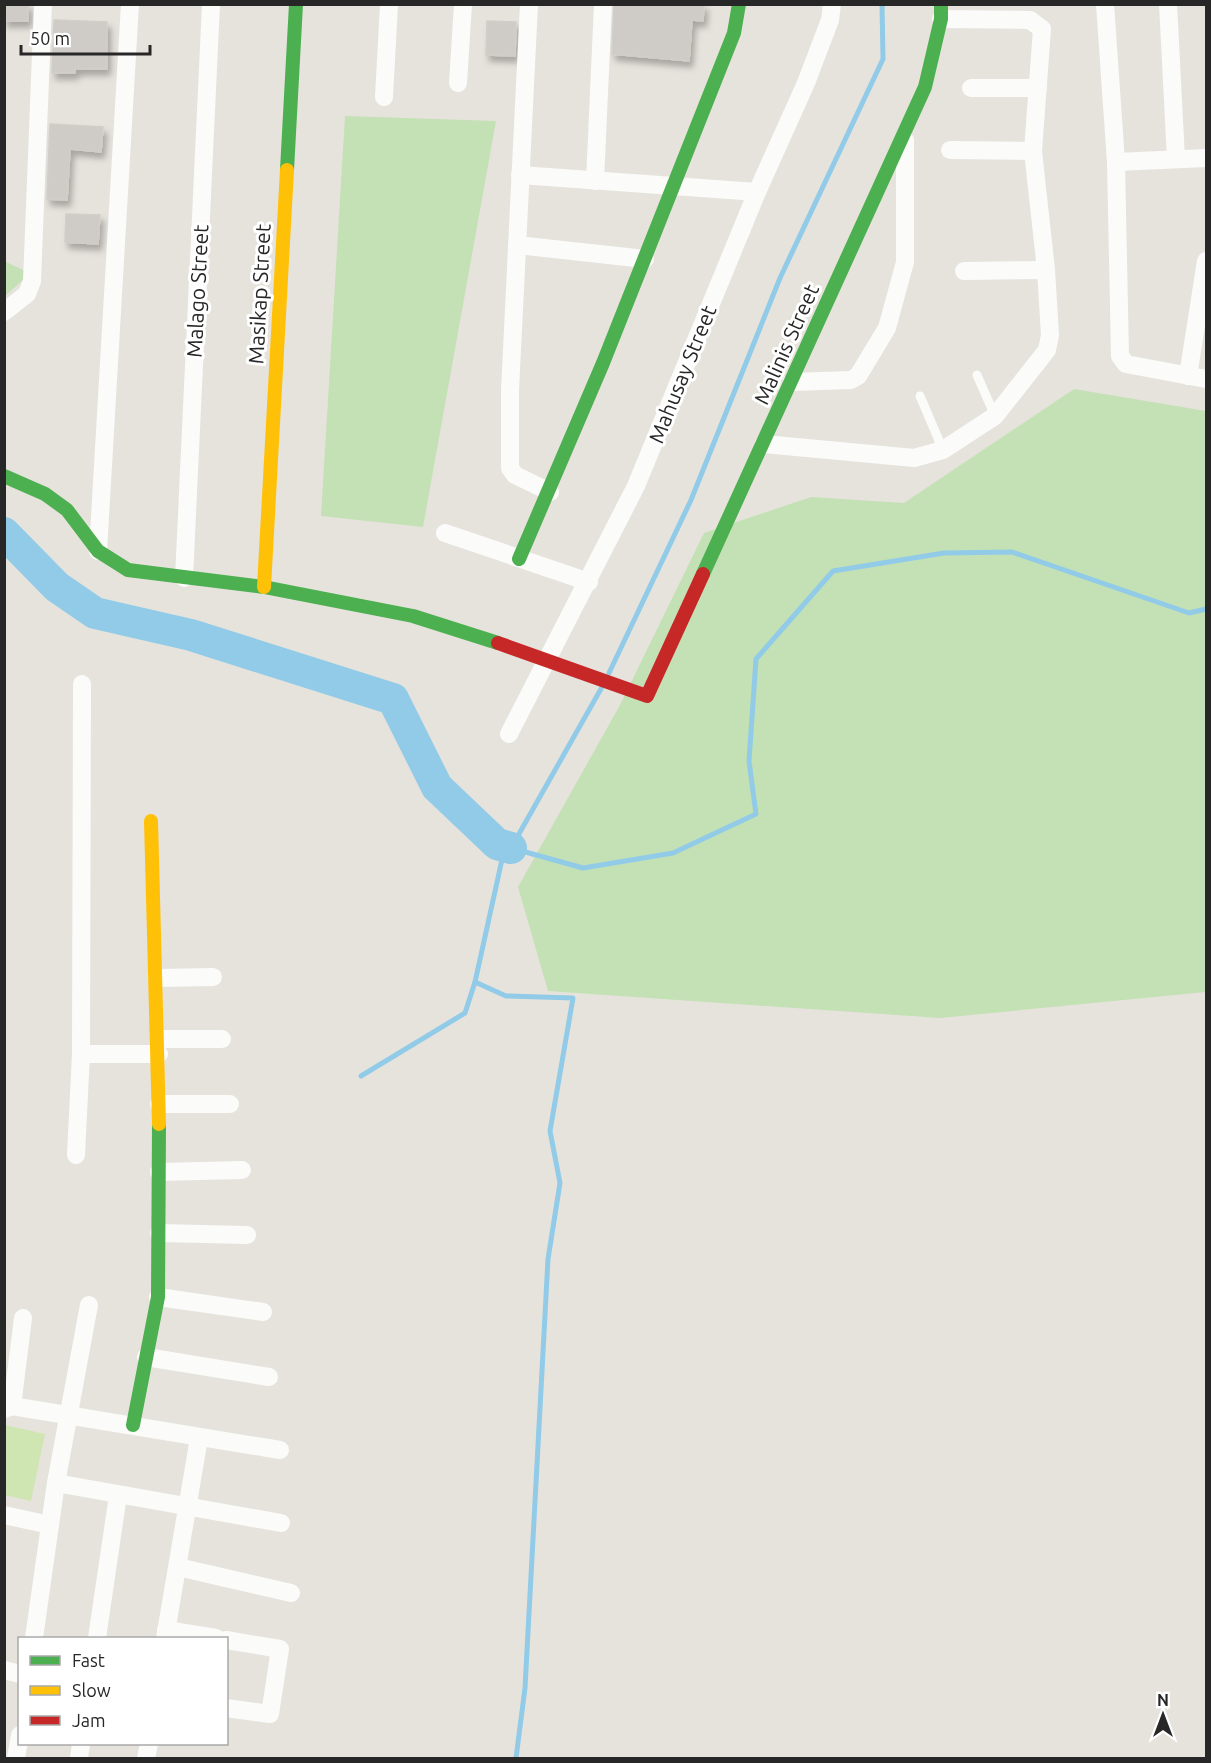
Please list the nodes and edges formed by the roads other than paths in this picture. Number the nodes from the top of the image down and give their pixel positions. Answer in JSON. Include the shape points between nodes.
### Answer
{"nodes":[{"id":1,"x":43,"y":4,"type":"edge"},
{"id":2,"x":130,"y":4,"type":"edge"},
{"id":3,"x":211,"y":4,"type":"edge"},
{"id":4,"x":296,"y":4,"type":"edge"},
{"id":5,"x":389,"y":4,"type":"edge"},
{"id":6,"x":463,"y":4,"type":"edge"},
{"id":7,"x":529,"y":4,"type":"edge"},
{"id":8,"x":603,"y":4,"type":"edge"},
{"id":9,"x":739,"y":4,"type":"edge"},
{"id":10,"x":832,"y":4,"type":"edge"},
{"id":11,"x":1105,"y":4,"type":"edge"},
{"id":12,"x":1168,"y":4,"type":"edge"},
{"id":13,"x":941,"y":12,"type":"edge"},
{"id":14,"x":458,"y":83,"type":"dead end"},
{"id":15,"x":971,"y":88,"type":"dead end"},
{"id":16,"x":1038,"y":88,"type":"junction"},
{"id":17,"x":384,"y":96,"type":"dead end"},
{"id":18,"x":905,"y":131,"type":"junction"},
{"id":19,"x":950,"y":150,"type":"dead end"},
{"id":20,"x":1034,"y":151,"type":"junction"},
{"id":21,"x":1206,"y":158,"type":"edge"},
{"id":22,"x":1176,"y":159,"type":"junction"},
{"id":23,"x":1116,"y":162,"type":"junction"},
{"id":24,"x":520,"y":175,"type":"junction"},
{"id":25,"x":595,"y":181,"type":"junction"},
{"id":26,"x":674,"y":185,"type":"junction"},
{"id":27,"x":757,"y":192,"type":"junction"},
{"id":28,"x":517,"y":245,"type":"junction"},
{"id":29,"x":645,"y":259,"type":"junction"},
{"id":30,"x":1206,"y":261,"type":"edge"},
{"id":31,"x":1046,"y":270,"type":"junction"},
{"id":32,"x":964,"y":271,"type":"dead end"},
{"id":33,"x":4,"y":312,"type":"edge"},
{"id":34,"x":977,"y":375,"type":"dead end"},
{"id":35,"x":1188,"y":376,"type":"junction"},
{"id":36,"x":1206,"y":379,"type":"edge"},
{"id":37,"x":792,"y":382,"type":"junction"},
{"id":38,"x":920,"y":396,"type":"dead end"},
{"id":39,"x":995,"y":416,"type":"junction"},
{"id":40,"x":764,"y":444,"type":"junction"},
{"id":41,"x":943,"y":450,"type":"junction"},
{"id":42,"x":4,"y":476,"type":"edge"},
{"id":43,"x":550,"y":492,"type":"junction"},
{"id":44,"x":445,"y":533,"type":"dead end"},
{"id":45,"x":98,"y":552,"type":"junction"},
{"id":46,"x":519,"y":559,"type":"junction"},
{"id":47,"x":184,"y":578,"type":"junction"},
{"id":48,"x":589,"y":582,"type":"junction"},
{"id":49,"x":264,"y":587,"type":"junction"},
{"id":50,"x":547,"y":659,"type":"junction"},
{"id":51,"x":82,"y":684,"type":"dead end"},
{"id":52,"x":509,"y":734,"type":"dead end"},
{"id":53,"x":151,"y":821,"type":"dead end"},
{"id":54,"x":213,"y":977,"type":"dead end"},
{"id":55,"x":157,"y":978,"type":"junction"},
{"id":56,"x":222,"y":1039,"type":"dead end"},
{"id":57,"x":159,"y":1047,"type":"junction"},
{"id":58,"x":81,"y":1054,"type":"junction"},
{"id":59,"x":159,"y":1104,"type":"junction"},
{"id":60,"x":230,"y":1104,"type":"dead end"},
{"id":61,"x":76,"y":1155,"type":"dead end"},
{"id":62,"x":242,"y":1170,"type":"dead end"},
{"id":63,"x":159,"y":1172,"type":"junction"},
{"id":64,"x":159,"y":1233,"type":"junction"},
{"id":65,"x":247,"y":1234,"type":"dead end"},
{"id":66,"x":158,"y":1297,"type":"junction"},
{"id":67,"x":89,"y":1305,"type":"dead end"},
{"id":68,"x":263,"y":1312,"type":"dead end"},
{"id":69,"x":23,"y":1318,"type":"dead end"},
{"id":70,"x":146,"y":1357,"type":"junction"},
{"id":71,"x":268,"y":1377,"type":"dead end"},
{"id":72,"x":8,"y":1408,"type":"edge"},
{"id":73,"x":68,"y":1415,"type":"junction"},
{"id":74,"x":133,"y":1425,"type":"junction"},
{"id":75,"x":199,"y":1438,"type":"junction"},
{"id":76,"x":280,"y":1450,"type":"dead end"},
{"id":77,"x":56,"y":1483,"type":"junction"},
{"id":78,"x":118,"y":1495,"type":"junction"},
{"id":79,"x":189,"y":1507,"type":"junction"},
{"id":80,"x":4,"y":1515,"type":"edge"},
{"id":81,"x":281,"y":1523,"type":"dead end"},
{"id":82,"x":50,"y":1525,"type":"junction"},
{"id":83,"x":178,"y":1567,"type":"junction"},
{"id":84,"x":291,"y":1593,"type":"dead end"},
{"id":85,"x":166,"y":1634,"type":"edge"},
{"id":86,"x":34,"y":1637,"type":"edge"},
{"id":87,"x":97,"y":1637,"type":"edge"},
{"id":88,"x":204,"y":1637,"type":"edge"},
{"id":89,"x":228,"y":1640,"type":"edge"},
{"id":90,"x":228,"y":1708,"type":"edge"}],
"edges":[{"from":1,"to":33,"type":"street","via":[[32,281],[27,294]]},
{"from":2,"to":45,"type":"street"},
{"from":3,"to":47,"type":"street","name":"Malago Street"},
{"from":4,"to":49,"type":"street","name":"Masikap Street"},
{"from":5,"to":17,"type":"street"},
{"from":6,"to":14,"type":"street"},
{"from":7,"to":24,"type":"street"},
{"from":8,"to":25,"type":"street"},
{"from":9,"to":26,"type":"street","via":[[734,33]]},
{"from":10,"to":27,"type":"street","name":"Mahusay Street","via":[[830,20],[806,83]]},
{"from":11,"to":23,"type":"street"},
{"from":12,"to":22,"type":"street"},
{"from":13,"to":16,"type":"street","via":[[1037,23],[1042,29]]},
{"from":13,"to":18,"type":"street","name":"Malinis Street","via":[[925,87]]},
{"from":15,"to":16,"type":"street"},
{"from":16,"to":20,"type":"street"},
{"from":18,"to":37,"type":"street","name":"Malinis Street"},
{"from":18,"to":37,"type":"street","via":[[906,253],[886,328],[858,376],[851,380]]},
{"from":19,"to":20,"type":"street"},
{"from":20,"to":31,"type":"street"},
{"from":21,"to":22,"type":"street"},
{"from":22,"to":23,"type":"street"},
{"from":23,"to":35,"type":"street","via":[[1122,360]]},
{"from":24,"to":25,"type":"street"},
{"from":24,"to":28,"type":"street"},
{"from":25,"to":26,"type":"street"},
{"from":26,"to":27,"type":"street"},
{"from":26,"to":29,"type":"street"},
{"from":27,"to":48,"type":"street","name":"Mahusay Street","via":[[636,486]]},
{"from":28,"to":29,"type":"street"},
{"from":28,"to":43,"type":"street","via":[[510,468],[515,475]]},
{"from":29,"to":43,"type":"street"},
{"from":30,"to":35,"type":"street"},
{"from":31,"to":32,"type":"street"},
{"from":31,"to":39,"type":"street","via":[[1050,335],[1047,350]]},
{"from":34,"to":39,"type":"lane"},
{"from":35,"to":36,"type":"street"},
{"from":37,"to":40,"type":"street","name":"Malinis Street"},
{"from":38,"to":41,"type":"lane"},
{"from":39,"to":41,"type":"street"},
{"from":40,"to":41,"type":"street","via":[[914,458]]},
{"from":40,"to":50,"type":"street","name":"Malinis Street","via":[[650,694],[643,696]]},
{"from":42,"to":45,"type":"street","via":[[45,494],[68,510]]},
{"from":43,"to":46,"type":"street"},
{"from":44,"to":46,"type":"street"},
{"from":45,"to":47,"type":"street","via":[[128,570]]},
{"from":46,"to":48,"type":"street"},
{"from":47,"to":49,"type":"street"},
{"from":48,"to":50,"type":"street","name":"Mahusay Street"},
{"from":49,"to":50,"type":"street","via":[[413,616]]},
{"from":50,"to":52,"type":"street","name":"Mahusay Street"},
{"from":51,"to":58,"type":"street"},
{"from":53,"to":55,"type":"street"},
{"from":54,"to":55,"type":"street"},
{"from":55,"to":57,"type":"street"},
{"from":56,"to":57,"type":"street"},
{"from":57,"to":58,"type":"street"},
{"from":57,"to":59,"type":"street"},
{"from":58,"to":61,"type":"street"},
{"from":59,"to":60,"type":"street"},
{"from":59,"to":63,"type":"street"},
{"from":62,"to":63,"type":"street"},
{"from":63,"to":64,"type":"street"},
{"from":64,"to":65,"type":"street"},
{"from":64,"to":66,"type":"street"},
{"from":66,"to":68,"type":"street"},
{"from":66,"to":70,"type":"street"},
{"from":67,"to":73,"type":"street"},
{"from":69,"to":72,"type":"street"},
{"from":70,"to":71,"type":"street"},
{"from":70,"to":74,"type":"street"},
{"from":72,"to":73,"type":"street"},
{"from":73,"to":74,"type":"street"},
{"from":73,"to":77,"type":"street"},
{"from":74,"to":75,"type":"street"},
{"from":75,"to":76,"type":"street"},
{"from":75,"to":79,"type":"street"},
{"from":77,"to":78,"type":"street"},
{"from":77,"to":82,"type":"street"},
{"from":78,"to":79,"type":"street"},
{"from":78,"to":87,"type":"street"},
{"from":79,"to":81,"type":"street"},
{"from":79,"to":83,"type":"street"},
{"from":80,"to":82,"type":"street"},
{"from":82,"to":86,"type":"street"},
{"from":83,"to":84,"type":"street"},
{"from":83,"to":85,"type":"street"},
{"from":85,"to":88,"type":"street"},
{"from":89,"to":90,"type":"street","via":[[280,1649],[270,1714]]}]}
